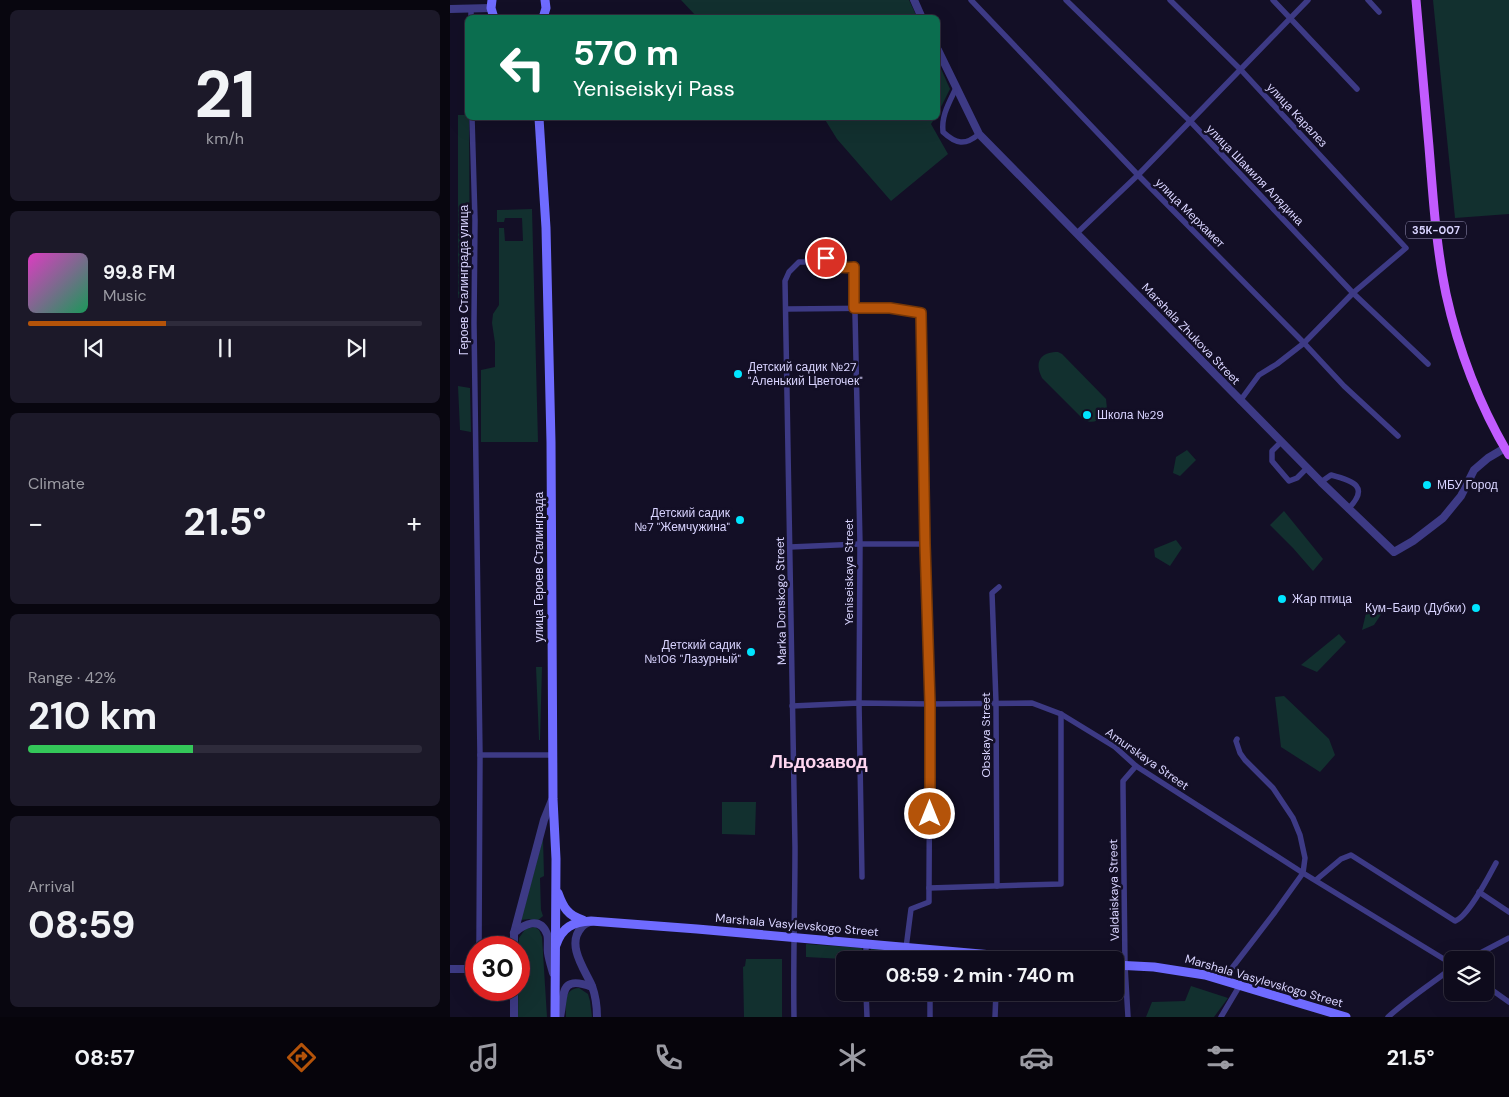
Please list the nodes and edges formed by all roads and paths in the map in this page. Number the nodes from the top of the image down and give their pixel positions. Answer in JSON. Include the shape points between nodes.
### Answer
{"nodes":[{"id":1,"x":545,"y":0,"type":"edge"},
{"id":2,"x":914,"y":0,"type":"edge"},
{"id":3,"x":971,"y":0,"type":"edge"},
{"id":4,"x":1066,"y":0,"type":"edge"},
{"id":5,"x":1170,"y":0,"type":"edge"},
{"id":6,"x":1273,"y":0,"type":"edge"},
{"id":7,"x":1308,"y":0,"type":"edge"},
{"id":8,"x":1368,"y":0,"type":"edge"},
{"id":9,"x":1416,"y":0,"type":"edge"},
{"id":10,"x":492,"y":4,"type":"edge"},
{"id":11,"x":471,"y":8,"type":"junction"},
{"id":12,"x":450,"y":9,"type":"edge"},
{"id":13,"x":1379,"y":12,"type":"dead end"},
{"id":14,"x":471,"y":15,"type":"edge"},
{"id":15,"x":545,"y":15,"type":"edge"},
{"id":16,"x":921,"y":15,"type":"edge"},
{"id":17,"x":1291,"y":19,"type":"junction"},
{"id":18,"x":940,"y":54,"type":"edge"},
{"id":19,"x":1241,"y":70,"type":"junction"},
{"id":20,"x":956,"y":88,"type":"junction"},
{"id":21,"x":1357,"y":89,"type":"dead end"},
{"id":22,"x":472,"y":120,"type":"edge"},
{"id":23,"x":539,"y":120,"type":"edge"},
{"id":24,"x":1190,"y":121,"type":"junction"},
{"id":25,"x":977,"y":131,"type":"junction"},
{"id":26,"x":1138,"y":174,"type":"junction"},
{"id":27,"x":1077,"y":233,"type":"junction"},
{"id":28,"x":854,"y":267,"type":"joint"},
{"id":29,"x":1353,"y":293,"type":"junction"},
{"id":30,"x":854,"y":308,"type":"junction"},
{"id":31,"x":786,"y":309,"type":"junction"},
{"id":32,"x":1304,"y":343,"type":"junction"},
{"id":33,"x":1428,"y":364,"type":"dead end"},
{"id":34,"x":1240,"y":401,"type":"junction"},
{"id":35,"x":1398,"y":436,"type":"dead end"},
{"id":36,"x":1281,"y":442,"type":"junction"},
{"id":37,"x":1507,"y":452,"type":"edge"},
{"id":38,"x":1307,"y":468,"type":"junction"},
{"id":39,"x":1320,"y":482,"type":"junction"},
{"id":40,"x":1348,"y":509,"type":"junction"},
{"id":41,"x":860,"y":544,"type":"junction"},
{"id":42,"x":925,"y":544,"type":"junction"},
{"id":43,"x":790,"y":546,"type":"junction"},
{"id":44,"x":999,"y":587,"type":"dead end"},
{"id":45,"x":996,"y":702,"type":"junction"},
{"id":46,"x":858,"y":703,"type":"junction"},
{"id":47,"x":930,"y":704,"type":"junction"},
{"id":48,"x":792,"y":706,"type":"junction"},
{"id":49,"x":1061,"y":714,"type":"junction"},
{"id":50,"x":1237,"y":739,"type":"dead end"},
{"id":51,"x":480,"y":755,"type":"junction"},
{"id":52,"x":553,"y":755,"type":"junction"},
{"id":53,"x":1136,"y":766,"type":"junction"},
{"id":54,"x":553,"y":799,"type":"junction"},
{"id":55,"x":1496,"y":863,"type":"dead end"},
{"id":56,"x":1303,"y":873,"type":"junction"},
{"id":57,"x":862,"y":876,"type":"dead end"},
{"id":58,"x":1316,"y":880,"type":"junction"},
{"id":59,"x":555,"y":882,"type":"junction"},
{"id":60,"x":997,"y":886,"type":"junction"},
{"id":61,"x":929,"y":888,"type":"junction"},
{"id":62,"x":1479,"y":892,"type":"junction"},
{"id":63,"x":1509,"y":912,"type":"edge"},
{"id":64,"x":591,"y":922,"type":"junction"},
{"id":65,"x":514,"y":933,"type":"joint"},
{"id":66,"x":479,"y":936,"type":"edge"},
{"id":67,"x":794,"y":938,"type":"junction"},
{"id":68,"x":1509,"y":938,"type":"edge"},
{"id":69,"x":866,"y":944,"type":"junction"},
{"id":70,"x":906,"y":948,"type":"junction"},
{"id":71,"x":555,"y":949,"type":"junction"},
{"id":72,"x":931,"y":950,"type":"joint"},
{"id":73,"x":866,"y":951,"type":"edge"},
{"id":74,"x":939,"y":951,"type":"edge"},
{"id":75,"x":1484,"y":951,"type":"edge"},
{"id":76,"x":1444,"y":959,"type":"edge"},
{"id":77,"x":1126,"y":966,"type":"junction"},
{"id":78,"x":450,"y":969,"type":"edge"},
{"id":79,"x":465,"y":969,"type":"edge"},
{"id":80,"x":1444,"y":974,"type":"edge"},
{"id":81,"x":554,"y":978,"type":"junction"},
{"id":82,"x":1226,"y":981,"type":"junction"},
{"id":83,"x":1240,"y":985,"type":"junction"},
{"id":84,"x":592,"y":987,"type":"junction"},
{"id":85,"x":1494,"y":992,"type":"edge"},
{"id":86,"x":514,"y":1001,"type":"edge"},
{"id":87,"x":866,"y":1001,"type":"edge"},
{"id":88,"x":930,"y":1001,"type":"edge"},
{"id":89,"x":996,"y":1001,"type":"edge"},
{"id":90,"x":1509,"y":1002,"type":"edge"},
{"id":91,"x":514,"y":1017,"type":"edge"},
{"id":92,"x":555,"y":1017,"type":"edge"},
{"id":93,"x":560,"y":1017,"type":"edge"},
{"id":94,"x":597,"y":1017,"type":"edge"},
{"id":95,"x":794,"y":1017,"type":"edge"},
{"id":96,"x":867,"y":1017,"type":"edge"},
{"id":97,"x":930,"y":1017,"type":"edge"},
{"id":98,"x":995,"y":1017,"type":"edge"},
{"id":99,"x":1128,"y":1017,"type":"edge"},
{"id":100,"x":1221,"y":1017,"type":"edge"},
{"id":101,"x":1346,"y":1017,"type":"edge"},
{"id":102,"x":1388,"y":1017,"type":"edge"}],
"edges":[{"from":1,"to":15,"type":"main road"},
{"from":2,"to":16,"type":"street"},
{"from":3,"to":26,"type":"street","name":"улица Мерхамет"},
{"from":4,"to":24,"type":"street","name":"улица Шамиля Алядина"},
{"from":5,"to":19,"type":"street","name":"улица Каралез"},
{"from":6,"to":17,"type":"street"},
{"from":7,"to":17,"type":"street"},
{"from":8,"to":13,"type":"street"},
{"from":9,"to":37,"type":"main road","number":"35К-007","via":[[1435,215],[1446,293],[1466,366]]},
{"from":10,"to":11,"type":"street"},
{"from":11,"to":12,"type":"street"},
{"from":11,"to":14,"type":"street"},
{"from":17,"to":19,"type":"street"},
{"from":17,"to":21,"type":"street"},
{"from":18,"to":20,"type":"street","name":"Marshala Zhukova Street"},
{"from":19,"to":24,"type":"street"},
{"from":19,"to":29,"type":"street","name":"улица Каралез","via":[[1406,248]]},
{"from":20,"to":25,"type":"street","name":"Marshala Zhukova Street"},
{"from":20,"to":25,"type":"street","via":[[944,114],[943,132],[960,143],[971,141]]},
{"from":22,"to":51,"type":"street","name":"Героев Сталинграда улица"},
{"from":23,"to":52,"type":"main road","name":"улица Героев Сталинграда","via":[[546,228],[551,442]]},
{"from":24,"to":26,"type":"street"},
{"from":24,"to":29,"type":"street","name":"улица Шамиля Алядина"},
{"from":25,"to":27,"type":"street","name":"Marshala Zhukova Street"},
{"from":26,"to":27,"type":"street"},
{"from":26,"to":32,"type":"street","name":"улица Мерхамет"},
{"from":27,"to":34,"type":"street","name":"Marshala Zhukova Street"},
{"from":28,"to":30,"type":"street","name":"Yeniseiskaya Street"},
{"from":28,"to":31,"type":"street","name":"Marka Donskogo Street","via":[[834,267],[817,247],[806,262],[799,262],[787,276]]},
{"from":29,"to":32,"type":"street"},
{"from":29,"to":33,"type":"street","name":"улица Шамиля Алядина"},
{"from":30,"to":31,"type":"street"},
{"from":30,"to":41,"type":"street","name":"Yeniseiskaya Street"},
{"from":30,"to":42,"type":"street","via":[[890,308],[921,313]]},
{"from":31,"to":43,"type":"street","name":"Marka Donskogo Street"},
{"from":32,"to":34,"type":"street","via":[[1259,375]]},
{"from":32,"to":35,"type":"street","name":"улица Мерхамет"},
{"from":34,"to":36,"type":"street","name":"Marshala Zhukova Street"},
{"from":36,"to":38,"type":"street","name":"Marshala Zhukova Street"},
{"from":36,"to":38,"type":"street","via":[[1272,451],[1272,461],[1289,481]]},
{"from":37,"to":40,"type":"street","name":"Marshala Zhukova Street","via":[[1488,458],[1474,470],[1461,496],[1443,518],[1413,542],[1394,552]]},
{"from":38,"to":39,"type":"street","name":"Marshala Zhukova Street"},
{"from":39,"to":40,"type":"street","name":"Marshala Zhukova Street"},
{"from":39,"to":40,"type":"street","via":[[1331,475],[1358,486],[1358,499]]},
{"from":41,"to":42,"type":"street"},
{"from":41,"to":43,"type":"street"},
{"from":41,"to":46,"type":"street","name":"Yeniseiskaya Street"},
{"from":42,"to":47,"type":"street"},
{"from":43,"to":48,"type":"street","name":"Marka Donskogo Street"},
{"from":44,"to":45,"type":"street","name":"Obskaya Street","via":[[992,593]]},
{"from":45,"to":47,"type":"street","name":"Amurskaya Street"},
{"from":45,"to":49,"type":"street","name":"Amurskaya Street","via":[[1032,703]]},
{"from":45,"to":60,"type":"street","name":"Obskaya Street"},
{"from":46,"to":47,"type":"street","name":"Amurskaya Street"},
{"from":46,"to":48,"type":"street","name":"Amurskaya Street"},
{"from":46,"to":57,"type":"street","name":"Yeniseiskaya Street"},
{"from":47,"to":61,"type":"street"},
{"from":48,"to":67,"type":"street","name":"Marka Donskogo Street"},
{"from":49,"to":53,"type":"street","name":"Amurskaya Street","via":[[1115,748]]},
{"from":49,"to":60,"type":"street","via":[[1061,884]]},
{"from":50,"to":56,"type":"street","via":[[1240,753],[1273,788],[1293,818],[1305,858]]},
{"from":51,"to":52,"type":"street"},
{"from":51,"to":66,"type":"street"},
{"from":52,"to":54,"type":"main road","name":"улица Героев Сталинграда"},
{"from":53,"to":56,"type":"street","name":"Amurskaya Street"},
{"from":53,"to":77,"type":"street","name":"Valdaiskaya Street","via":[[1123,782]]},
{"from":54,"to":59,"type":"main road","name":"улица Героев Сталинграда"},
{"from":54,"to":65,"type":"street","via":[[544,820]]},
{"from":55,"to":62,"type":"street"},
{"from":56,"to":58,"type":"street","name":"Amurskaya Street"},
{"from":56,"to":82,"type":"street","via":[[1232,968]]},
{"from":58,"to":62,"type":"street","via":[[1341,859],[1351,855],[1453,920],[1462,917]]},
{"from":58,"to":76,"type":"street","name":"Amurskaya Street"},
{"from":59,"to":64,"type":"main road","via":[[566,910],[572,916]]},
{"from":59,"to":71,"type":"main road","name":"улица Героев Сталинграда"},
{"from":60,"to":61,"type":"street"},
{"from":61,"to":70,"type":"street","via":[[929,902],[911,909]]},
{"from":62,"to":63,"type":"street"},
{"from":64,"to":67,"type":"main road","name":"Marshala Vasylevskogo Street"},
{"from":64,"to":71,"type":"main road","name":"Marshala Vasylevskogo Street","via":[[576,922],[568,927],[559,937]]},
{"from":64,"to":84,"type":"street","via":[[581,927],[576,947]]},
{"from":65,"to":81,"type":"street","via":[[528,923],[540,925],[545,930]]},
{"from":67,"to":69,"type":"main road","name":"Marshala Vasylevskogo Street"},
{"from":67,"to":95,"type":"street","name":"Marka Donskogo Street"},
{"from":68,"to":75,"type":"street"},
{"from":69,"to":70,"type":"main road","name":"Marshala Vasylevskogo Street"},
{"from":69,"to":73,"type":"street"},
{"from":70,"to":72,"type":"main road","name":"Marshala Vasylevskogo Street"},
{"from":71,"to":81,"type":"main road","name":"улица Героев Сталинграда"},
{"from":72,"to":74,"type":"main road","name":"Marshala Vasylevskogo Street"},
{"from":77,"to":82,"type":"main road","name":"Marshala Vasylevskogo Street","via":[[1178,970]]},
{"from":77,"to":99,"type":"street","name":"Valdaiskaya Street"},
{"from":78,"to":79,"type":"street"},
{"from":80,"to":102,"type":"street"},
{"from":81,"to":92,"type":"main road","name":"улица Героев Сталинграда"},
{"from":82,"to":83,"type":"main road","name":"Marshala Vasylevskogo Street"},
{"from":83,"to":100,"type":"street"},
{"from":83,"to":101,"type":"main road","name":"Marshala Vasylevskogo Street"},
{"from":84,"to":93,"type":"street","via":[[578,983],[566,987]]},
{"from":84,"to":94,"type":"street"},
{"from":85,"to":90,"type":"street"},
{"from":86,"to":91,"type":"street"},
{"from":87,"to":96,"type":"street"},
{"from":88,"to":97,"type":"street"},
{"from":89,"to":98,"type":"street"}]}
